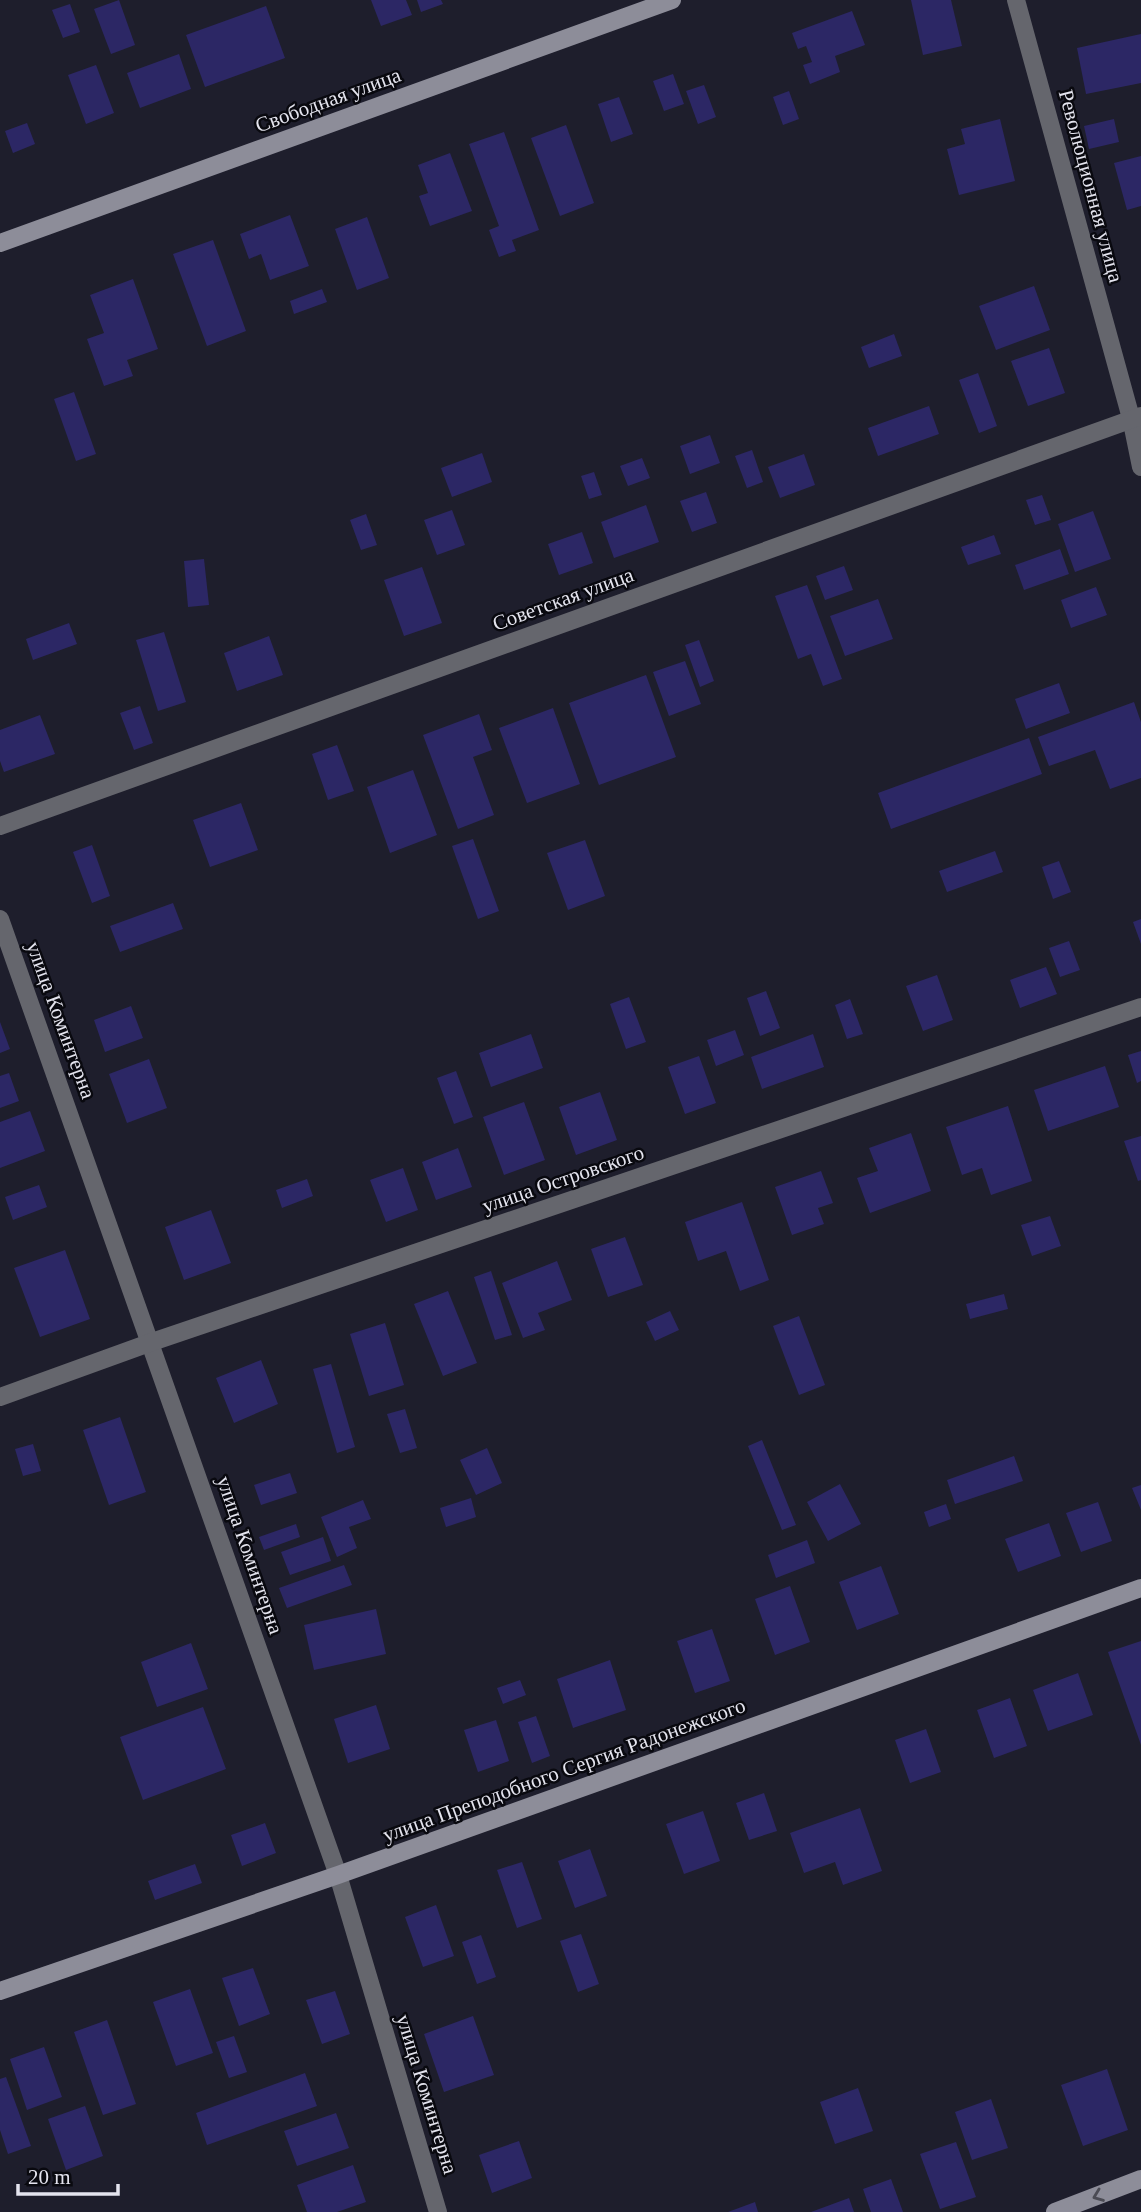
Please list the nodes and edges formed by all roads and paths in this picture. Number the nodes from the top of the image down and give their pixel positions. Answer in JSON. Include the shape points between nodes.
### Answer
{"nodes":[{"id":1,"x":672,"y":0,"type":"edge"},
{"id":2,"x":1016,"y":0,"type":"edge"},
{"id":3,"x":0,"y":243,"type":"edge"},
{"id":4,"x":1136,"y":417,"type":"edge"},
{"id":5,"x":1141,"y":467,"type":"edge"},
{"id":6,"x":0,"y":826,"type":"edge"},
{"id":7,"x":0,"y":919,"type":"edge"},
{"id":8,"x":1141,"y":1007,"type":"edge"},
{"id":9,"x":152,"y":1342,"type":"junction"},
{"id":10,"x":0,"y":1397,"type":"edge"},
{"id":11,"x":1141,"y":1588,"type":"edge"},
{"id":12,"x":338,"y":1875,"type":"junction"},
{"id":13,"x":0,"y":1991,"type":"edge"},
{"id":14,"x":1141,"y":2179,"type":"edge"},
{"id":15,"x":438,"y":2212,"type":"edge"},
{"id":16,"x":1055,"y":2212,"type":"edge"}],
"edges":[{"from":1,"to":3,"type":"street","name":"Свободная улица"},
{"from":2,"to":4,"type":"street","name":"Революционная улица"},
{"from":4,"to":5,"type":"street","name":"Революционная улица"},
{"from":4,"to":6,"type":"street","name":"Советская улица"},
{"from":7,"to":9,"type":"street","name":"улица Коминтерна"},
{"from":8,"to":9,"type":"street","name":"улица Островского"},
{"from":9,"to":10,"type":"street","name":"улица Островского"},
{"from":9,"to":12,"type":"street","name":"улица Коминтерна"},
{"from":11,"to":12,"type":"street","name":"улица Преподобного Сергия Радонежского"},
{"from":12,"to":13,"type":"street","name":"улица Преподобного Сергия Радонежского"},
{"from":12,"to":15,"type":"street","name":"улица Коминтерна"},
{"from":14,"to":16,"type":"street","one_way":true}]}
